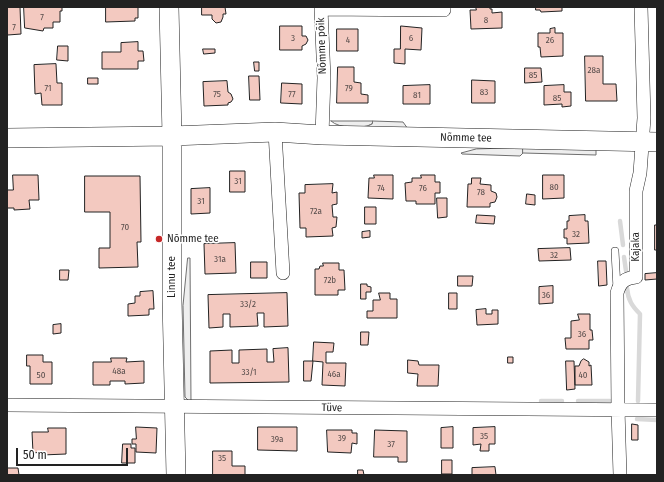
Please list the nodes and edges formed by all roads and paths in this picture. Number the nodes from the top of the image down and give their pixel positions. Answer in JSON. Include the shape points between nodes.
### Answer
{"nodes":[{"id":1,"x":169,"y":7,"type":"edge"},
{"id":2,"x":641,"y":7,"type":"edge"},
{"id":3,"x":444,"y":10,"type":"dead end"},
{"id":4,"x":275,"y":132,"type":"junction"},
{"id":5,"x":322,"y":134,"type":"junction"},
{"id":6,"x":172,"y":136,"type":"junction"},
{"id":7,"x":7,"y":138,"type":"edge"},
{"id":8,"x":649,"y":142,"type":"edge"},
{"id":9,"x":615,"y":251,"type":"dead end"},
{"id":10,"x":283,"y":273,"type":"dead end"},
{"id":11,"x":617,"y":293,"type":"junction"},
{"id":12,"x":7,"y":405,"type":"edge"},
{"id":13,"x":175,"y":406,"type":"junction"},
{"id":14,"x":618,"y":409,"type":"junction"},
{"id":15,"x":657,"y":410,"type":"edge"},
{"id":16,"x":176,"y":475,"type":"edge"},
{"id":17,"x":620,"y":475,"type":"edge"}],
"edges":[{"from":1,"to":6,"type":"street","name":"Linnu tee"},
{"from":2,"to":8,"type":"street","name":"Kajaka","via":[[644,118]]},
{"from":3,"to":5,"type":"street","name":"Nõmme põik","via":[[321,9],[324,78]]},
{"from":4,"to":5,"type":"street","name":"Nõmme tee"},
{"from":4,"to":6,"type":"street","name":"Nõmme tee"},
{"from":4,"to":10,"type":"street"},
{"from":5,"to":8,"type":"street","name":"Nõmme tee"},
{"from":6,"to":7,"type":"street","name":"Nõmme tee"},
{"from":6,"to":13,"type":"street","name":"Linnu tee"},
{"from":8,"to":11,"type":"street","name":"Kajaka","via":[[636,191],[636,277],[624,280]]},
{"from":9,"to":11,"type":"lane"},
{"from":11,"to":14,"type":"street"},
{"from":12,"to":13,"type":"street","name":"Tüve"},
{"from":13,"to":14,"type":"street","name":"Tüve"},
{"from":13,"to":16,"type":"street","name":"Linnu tee"},
{"from":14,"to":15,"type":"street","name":"Tüve"},
{"from":14,"to":17,"type":"street"}]}
